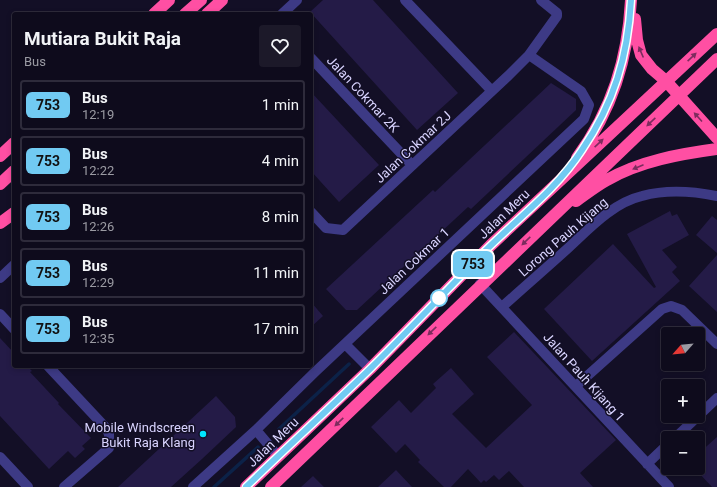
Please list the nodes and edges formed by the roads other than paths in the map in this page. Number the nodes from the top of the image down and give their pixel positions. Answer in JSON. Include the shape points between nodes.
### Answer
{"nodes":[{"id":1,"x":169,"y":0,"type":"edge"},
{"id":2,"x":201,"y":0,"type":"edge"},
{"id":3,"x":222,"y":0,"type":"edge"},
{"id":4,"x":297,"y":0,"type":"edge"},
{"id":5,"x":405,"y":0,"type":"edge"},
{"id":6,"x":632,"y":0,"type":"edge"},
{"id":7,"x":544,"y":1,"type":"edge"},
{"id":8,"x":156,"y":12,"type":"edge"},
{"id":9,"x":187,"y":12,"type":"edge"},
{"id":10,"x":209,"y":12,"type":"edge"},
{"id":11,"x":284,"y":12,"type":"edge"},
{"id":12,"x":717,"y":34,"type":"edge"},
{"id":13,"x":529,"y":55,"type":"junction"},
{"id":14,"x":717,"y":59,"type":"edge"},
{"id":15,"x":313,"y":60,"type":"edge"},
{"id":16,"x":666,"y":81,"type":"junction"},
{"id":17,"x":492,"y":91,"type":"junction"},
{"id":18,"x":679,"y":96,"type":"junction"},
{"id":19,"x":717,"y":138,"type":"edge"},
{"id":20,"x":12,"y":145,"type":"edge"},
{"id":21,"x":717,"y":149,"type":"edge"},
{"id":22,"x":0,"y":156,"type":"edge"},
{"id":23,"x":412,"y":165,"type":"junction"},
{"id":24,"x":12,"y":173,"type":"edge"},
{"id":25,"x":561,"y":180,"type":"junction"},
{"id":26,"x":0,"y":184,"type":"edge"},
{"id":27,"x":717,"y":196,"type":"edge"},
{"id":28,"x":12,"y":214,"type":"edge"},
{"id":29,"x":313,"y":214,"type":"edge"},
{"id":30,"x":0,"y":223,"type":"edge"},
{"id":31,"x":543,"y":224,"type":"junction"},
{"id":32,"x":12,"y":267,"type":"edge"},
{"id":33,"x":0,"y":278,"type":"edge"},
{"id":34,"x":480,"y":284,"type":"junction"},
{"id":35,"x":502,"y":307,"type":"junction"},
{"id":36,"x":0,"y":314,"type":"edge"},
{"id":37,"x":12,"y":327,"type":"edge"},
{"id":38,"x":345,"y":344,"type":"junction"},
{"id":39,"x":717,"y":344,"type":"edge"},
{"id":40,"x":50,"y":368,"type":"edge"},
{"id":41,"x":370,"y":369,"type":"junction"},
{"id":42,"x":576,"y":386,"type":"junction"},
{"id":43,"x":717,"y":398,"type":"edge"},
{"id":44,"x":256,"y":430,"type":"junction"},
{"id":45,"x":682,"y":431,"type":"edge"},
{"id":46,"x":661,"y":451,"type":"edge"},
{"id":47,"x":278,"y":456,"type":"junction"},
{"id":48,"x":0,"y":457,"type":"edge"},
{"id":49,"x":647,"y":464,"type":"junction"},
{"id":50,"x":28,"y":487,"type":"edge"},
{"id":51,"x":64,"y":487,"type":"edge"},
{"id":52,"x":193,"y":487,"type":"edge"},
{"id":53,"x":246,"y":487,"type":"edge"},
{"id":54,"x":271,"y":487,"type":"edge"},
{"id":55,"x":669,"y":487,"type":"edge"}],
"edges":[{"from":1,"to":8,"type":"highway"},
{"from":2,"to":9,"type":"highway"},
{"from":3,"to":10,"type":"highway"},
{"from":4,"to":11,"type":"street"},
{"from":5,"to":17,"type":"street"},
{"from":16,"to":6,"type":"highway","one_way":true,"via":[[641,55]]},
{"from":6,"to":25,"type":"highway","via":[[622,68],[613,93],[601,119]]},
{"from":7,"to":13,"type":"street","name":"Jalan Cokmar 2J","via":[[557,16]]},
{"from":16,"to":12,"type":"highway","name":"Jalan Meru","one_way":true},
{"from":13,"to":17,"type":"street","name":"Jalan Cokmar 2J"},
{"from":13,"to":38,"type":"street","name":"Jalan Cokmar 1","via":[[584,94],[589,105],[584,119]]},
{"from":14,"to":18,"type":"highway"},
{"from":15,"to":23,"type":"street","name":"Jalan Cokmar 2K"},
{"from":16,"to":18,"type":"highway"},
{"from":25,"to":16,"type":"highway","name":"Jalan Meru","one_way":true},
{"from":17,"to":23,"type":"street","name":"Jalan Cokmar 2J"},
{"from":19,"to":18,"type":"highway","one_way":true},
{"from":18,"to":31,"type":"highway","one_way":true},
{"from":20,"to":22,"type":"highway"},
{"from":21,"to":31,"type":"highway","one_way":true,"via":[[650,162],[607,180]]},
{"from":23,"to":29,"type":"street","name":"Jalan Cokmar 2J","via":[[343,230],[326,228]]},
{"from":24,"to":26,"type":"highway"},
{"from":25,"to":41,"type":"highway","name":"Jalan Meru","via":[[491,245]]},
{"from":27,"to":35,"type":"street","name":"Lorong Pauh Kijang","via":[[692,191],[668,192],[641,196],[617,206],[598,220]]},
{"from":28,"to":30,"type":"highway"},
{"from":31,"to":34,"type":"highway","one_way":true},
{"from":32,"to":33,"type":"street"},
{"from":34,"to":35,"type":"street","name":"Jalan Pauh Kijang 1"},
{"from":34,"to":54,"type":"highway","one_way":true},
{"from":35,"to":42,"type":"street","name":"Jalan Pauh Kijang 1"},
{"from":36,"to":37,"type":"street"},
{"from":38,"to":41,"type":"street"},
{"from":38,"to":44,"type":"street","name":"Jalan Cokmar 1"},
{"from":39,"to":42,"type":"street","via":[[682,310],[671,306],[662,308]]},
{"from":40,"to":51,"type":"street","via":[[109,434],[109,448]]},
{"from":41,"to":47,"type":"highway","name":"Jalan Meru"},
{"from":42,"to":49,"type":"street","name":"Jalan Pauh Kijang 1"},
{"from":43,"to":45,"type":"street"},
{"from":44,"to":47,"type":"street"},
{"from":44,"to":52,"type":"street","name":"Jalan Cokmar 1"},
{"from":46,"to":49,"type":"street"},
{"from":47,"to":53,"type":"highway","name":"Jalan Meru"},
{"from":48,"to":50,"type":"street"},
{"from":49,"to":55,"type":"street","name":"Jalan Pauh Kijang 1"}]}
